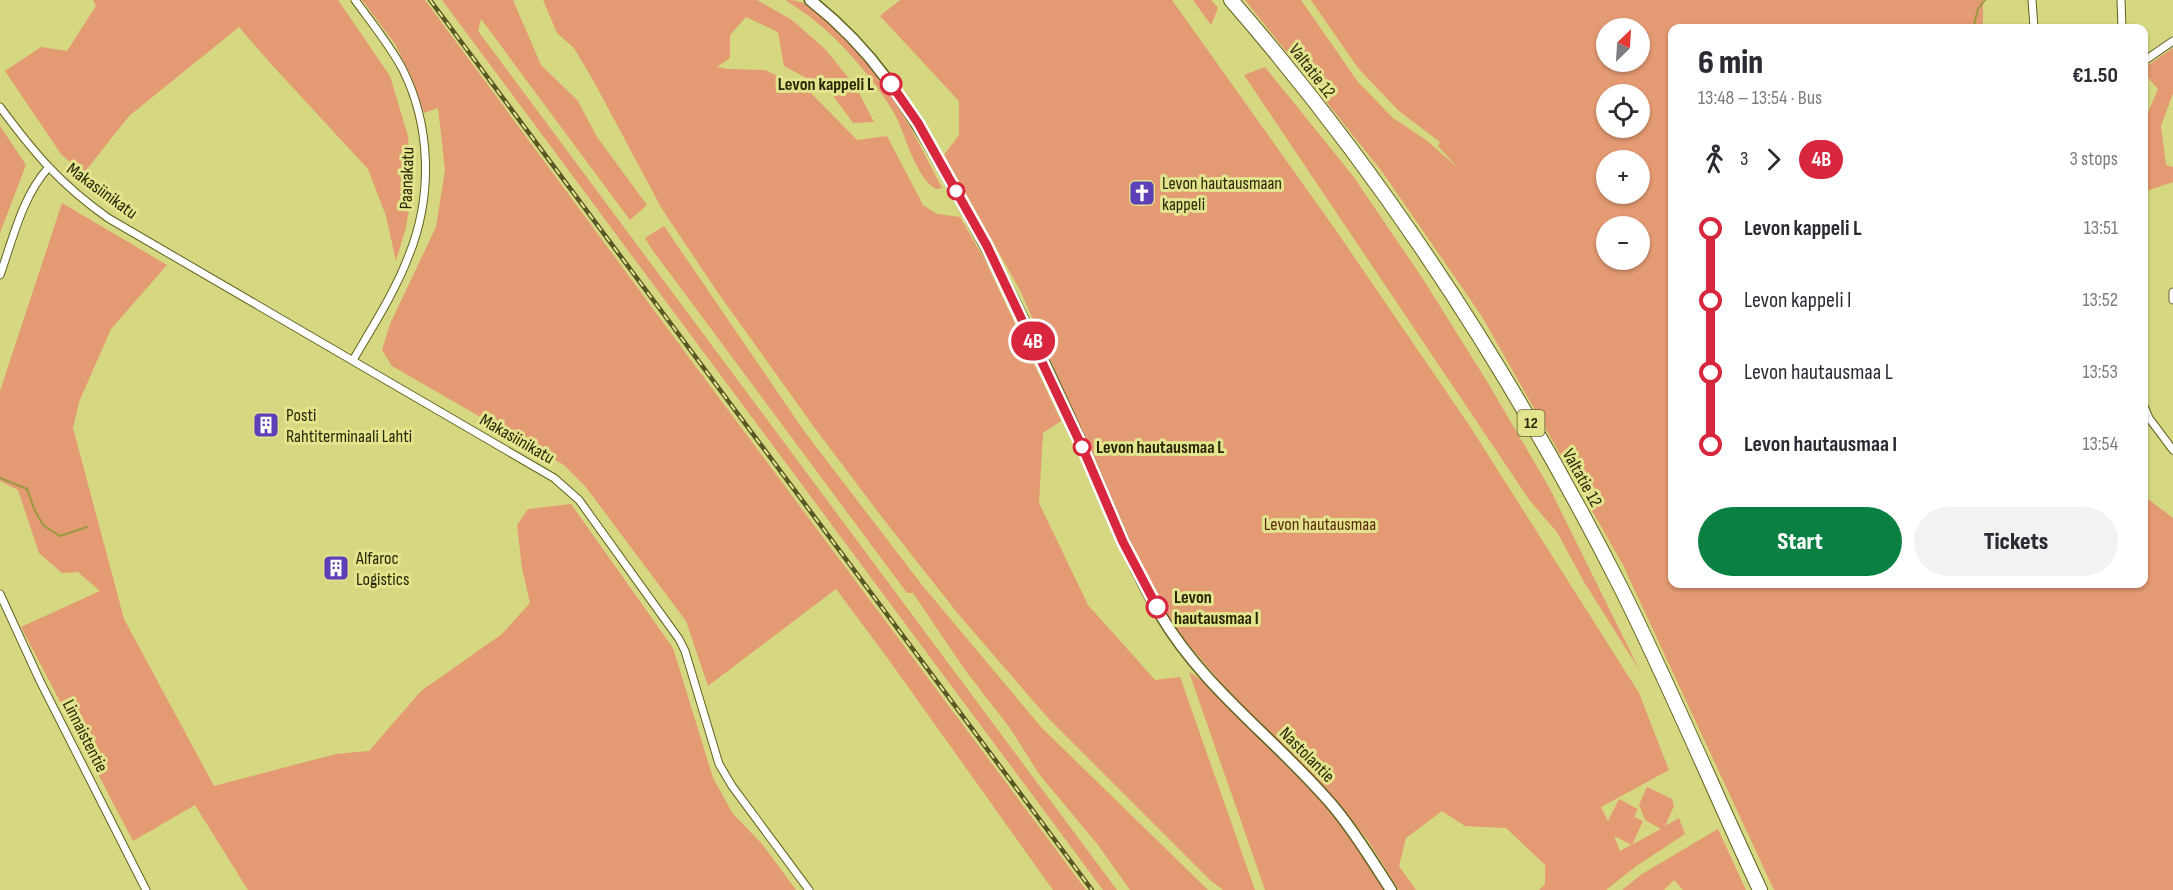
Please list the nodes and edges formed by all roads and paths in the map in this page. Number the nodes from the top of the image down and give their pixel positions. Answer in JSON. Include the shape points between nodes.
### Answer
{"nodes":[{"id":1,"x":355,"y":0,"type":"edge"},
{"id":2,"x":810,"y":0,"type":"edge"},
{"id":3,"x":1231,"y":0,"type":"edge"},
{"id":4,"x":2032,"y":0,"type":"edge"},
{"id":5,"x":2121,"y":0,"type":"edge"},
{"id":6,"x":2034,"y":24,"type":"edge"},
{"id":7,"x":2122,"y":24,"type":"edge"},
{"id":8,"x":2173,"y":41,"type":"edge"},
{"id":9,"x":2148,"y":57,"type":"edge"},
{"id":10,"x":0,"y":106,"type":"edge"},
{"id":11,"x":48,"y":168,"type":"junction"},
{"id":12,"x":0,"y":275,"type":"edge"},
{"id":13,"x":2173,"y":292,"type":"edge"},
{"id":14,"x":2173,"y":300,"type":"edge"},
{"id":15,"x":353,"y":360,"type":"junction"},
{"id":16,"x":2148,"y":416,"type":"edge"},
{"id":17,"x":2173,"y":450,"type":"edge"},
{"id":18,"x":0,"y":594,"type":"edge"},
{"id":19,"x":146,"y":890,"type":"edge"},
{"id":20,"x":809,"y":890,"type":"edge"},
{"id":21,"x":1391,"y":890,"type":"edge"},
{"id":22,"x":1760,"y":890,"type":"edge"}],
"edges":[{"from":1,"to":15,"type":"street","name":"Paanakatu","via":[[388,46],[410,86],[423,133],[425,186],[410,255]]},
{"from":2,"to":21,"type":"main road","name":"Nastolantie","via":[[879,66],[918,123],[1013,298],[1123,542],[1160,613],[1187,653],[1333,806]]},
{"from":3,"to":22,"type":"highway","name":"Valtatie 12","number":"12","via":[[1372,178],[1511,388],[1620,586]]},
{"from":4,"to":6,"type":"street"},
{"from":5,"to":7,"type":"street"},
{"from":8,"to":9,"type":"street"},
{"from":10,"to":11,"type":"street"},
{"from":11,"to":12,"type":"street","via":[[27,202]]},
{"from":11,"to":15,"type":"street","name":"Makasiinikatu","via":[[108,218]]},
{"from":13,"to":14,"type":"street"},
{"from":15,"to":20,"type":"street","name":"Makasiinikatu","via":[[554,478],[579,500],[679,639],[719,764]]},
{"from":16,"to":17,"type":"street"},
{"from":18,"to":19,"type":"street","name":"Linnaistentie"}]}
